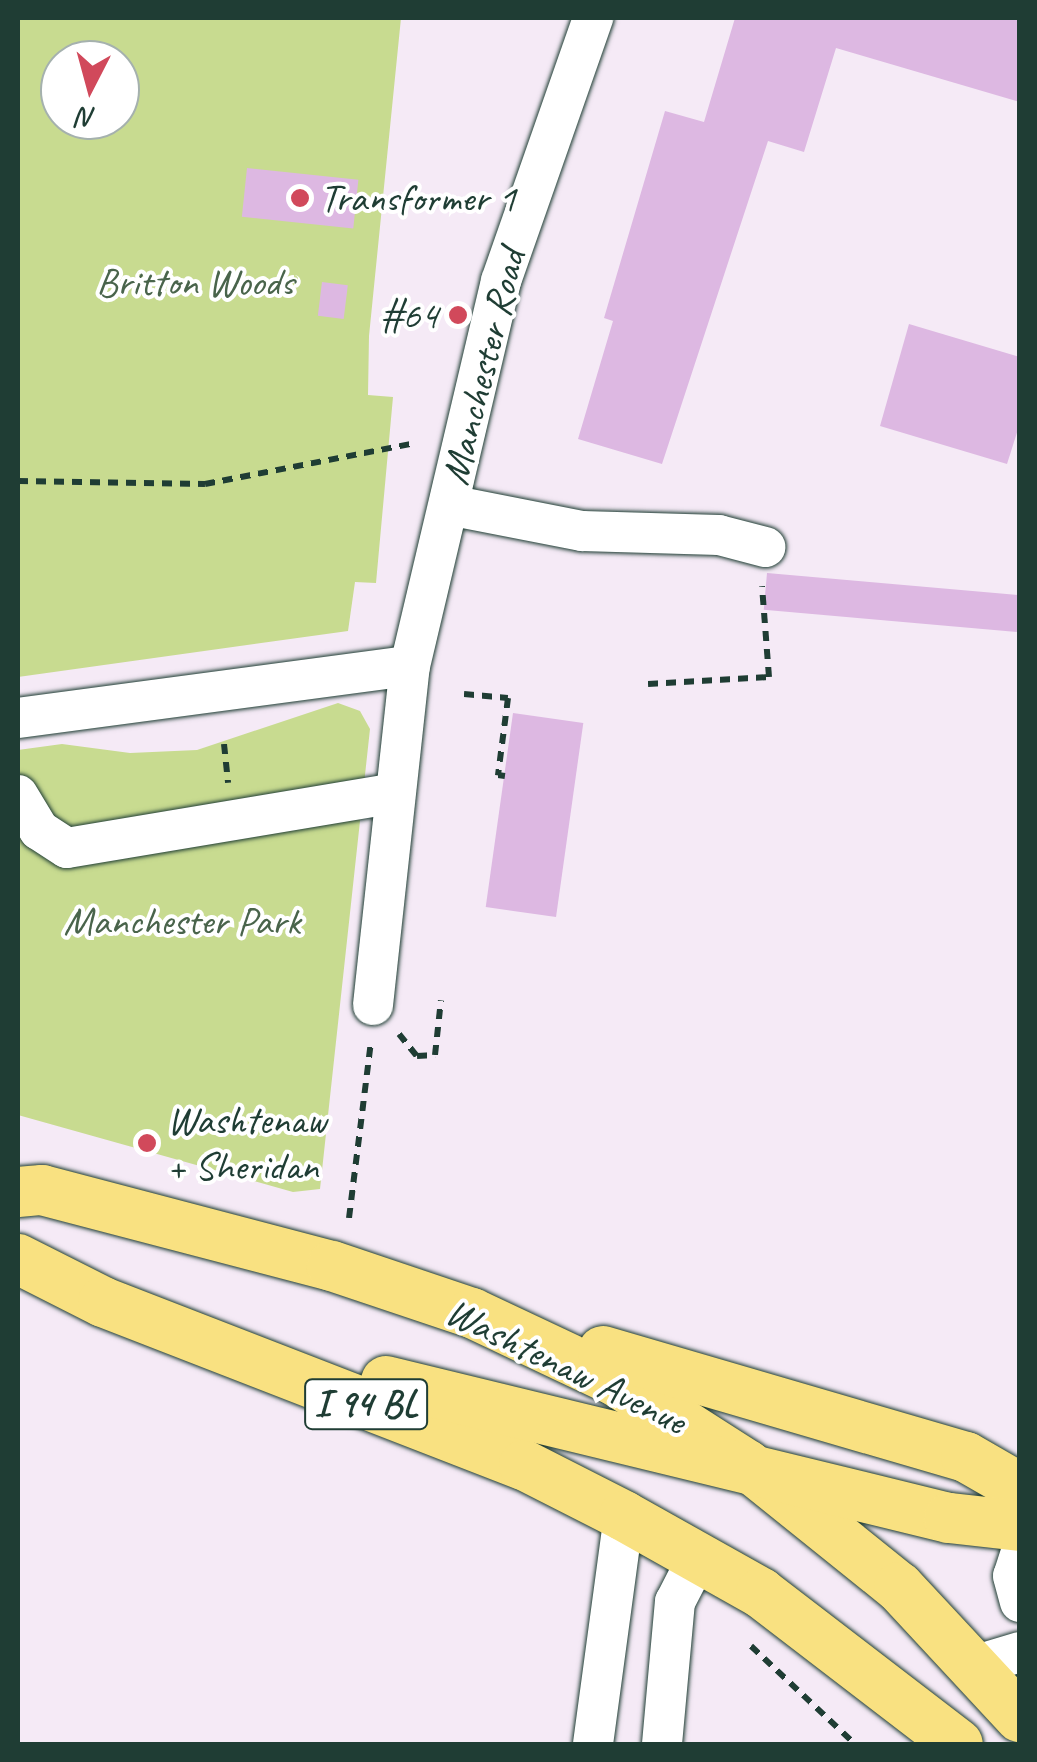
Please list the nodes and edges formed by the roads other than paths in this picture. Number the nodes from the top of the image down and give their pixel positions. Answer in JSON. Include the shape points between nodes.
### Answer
{"nodes":[{"id":1,"x":593,"y":18,"type":"edge"},
{"id":2,"x":449,"y":505,"type":"junction"},
{"id":3,"x":766,"y":547,"type":"road end"},
{"id":4,"x":410,"y":666,"type":"junction"},
{"id":5,"x":18,"y":718,"type":"edge"},
{"id":6,"x":394,"y":793,"type":"junction"},
{"id":7,"x":18,"y":796,"type":"edge"},
{"id":8,"x":373,"y":1005,"type":"dead end"},
{"id":9,"x":18,"y":1192,"type":"edge"},
{"id":10,"x":18,"y":1259,"type":"edge"},
{"id":11,"x":103,"y":1302,"type":"junction"},
{"id":12,"x":472,"y":1313,"type":"junction"},
{"id":13,"x":747,"y":1465,"type":"junction"},
{"id":14,"x":1020,"y":1488,"type":"edge"},
{"id":15,"x":624,"y":1516,"type":"junction"},
{"id":16,"x":1020,"y":1526,"type":"edge"},
{"id":17,"x":1020,"y":1556,"type":"edge"},
{"id":18,"x":698,"y":1557,"type":"junction"},
{"id":19,"x":1020,"y":1602,"type":"edge"},
{"id":20,"x":998,"y":1658,"type":"edge"},
{"id":21,"x":1020,"y":1718,"type":"edge"},
{"id":22,"x":593,"y":1744,"type":"edge"},
{"id":23,"x":662,"y":1744,"type":"edge"},
{"id":24,"x":958,"y":1744,"type":"edge"}],
"edges":[{"from":1,"to":2,"type":"street","name":"Manchester Road","via":[[501,281]]},
{"from":2,"to":3,"type":"street","via":[[582,531],[719,535]]},
{"from":2,"to":4,"type":"street","name":"Manchester Road"},
{"from":4,"to":5,"type":"street"},
{"from":4,"to":6,"type":"street","name":"Manchester Road"},
{"from":6,"to":7,"type":"street","via":[[67,848],[39,830]]},
{"from":6,"to":8,"type":"street","name":"Manchester Road"},
{"from":9,"to":12,"type":"main road","name":"Washtenaw Avenue","via":[[42,1190],[242,1241]]},
{"from":10,"to":11,"type":"main road","number":"I 94 BL"},
{"from":11,"to":13,"type":"main road","via":[[249,1331],[398,1385],[525,1419]]},
{"from":11,"to":15,"type":"main road","number":"I 94 BL","via":[[524,1465]]},
{"from":12,"to":13,"type":"main road","name":"Washtenaw Avenue","via":[[614,1380]]},
{"from":12,"to":14,"type":"main road","via":[[966,1457]]},
{"from":13,"to":16,"type":"main road","via":[[949,1518]]},
{"from":13,"to":20,"type":"main road","name":"Washtenaw Avenue"},
{"from":15,"to":18,"type":"main road","number":"I 94 BL"},
{"from":15,"to":22,"type":"street"},
{"from":17,"to":19,"type":"street","via":[[1014,1576]]},
{"from":18,"to":23,"type":"street","via":[[675,1602]]},
{"from":18,"to":24,"type":"main road","number":"I 94 BL","via":[[761,1592]]},
{"from":20,"to":21,"type":"main road","name":"Washtenaw Avenue"}]}
